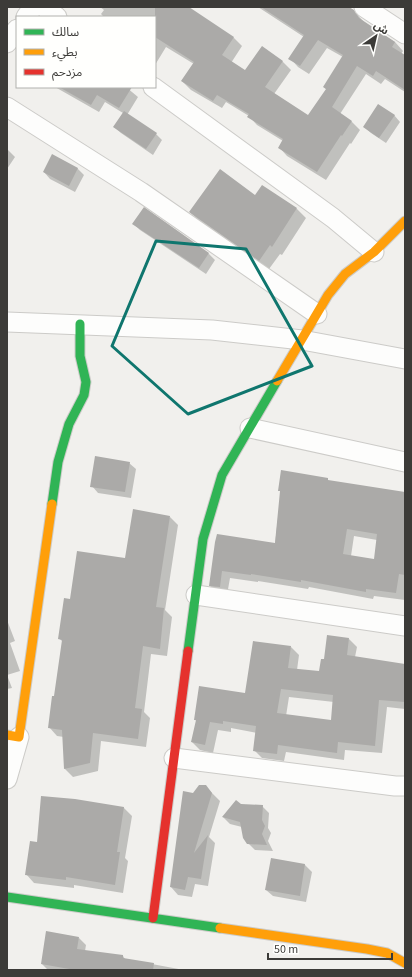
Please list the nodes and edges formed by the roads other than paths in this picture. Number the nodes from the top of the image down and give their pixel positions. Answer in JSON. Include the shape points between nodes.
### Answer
{"nodes":[{"id":1,"x":33,"y":7,"type":"edge"},
{"id":2,"x":44,"y":7,"type":"edge"},
{"id":3,"x":371,"y":9,"type":"edge"},
{"id":4,"x":27,"y":16,"type":"edge"},
{"id":5,"x":56,"y":16,"type":"edge"},
{"id":6,"x":16,"y":30,"type":"edge"},
{"id":7,"x":405,"y":34,"type":"edge"},
{"id":8,"x":7,"y":43,"type":"edge"},
{"id":9,"x":154,"y":88,"type":"edge"},
{"id":10,"x":7,"y":107,"type":"edge"},
{"id":11,"x":405,"y":221,"type":"edge"},
{"id":12,"x":374,"y":252,"type":"junction"},
{"id":13,"x":317,"y":314,"type":"junction"},
{"id":14,"x":7,"y":322,"type":"edge"},
{"id":15,"x":80,"y":324,"type":"junction"},
{"id":16,"x":302,"y":340,"type":"junction"},
{"id":17,"x":405,"y":359,"type":"edge"},
{"id":18,"x":250,"y":428,"type":"junction"},
{"id":19,"x":405,"y":462,"type":"edge"},
{"id":20,"x":196,"y":595,"type":"junction"},
{"id":21,"x":405,"y":626,"type":"edge"},
{"id":22,"x":13,"y":736,"type":"edge"},
{"id":23,"x":174,"y":758,"type":"junction"},
{"id":24,"x":7,"y":779,"type":"edge"},
{"id":25,"x":405,"y":786,"type":"edge"},
{"id":26,"x":7,"y":897,"type":"edge"},
{"id":27,"x":153,"y":918,"type":"junction"},
{"id":28,"x":405,"y":963,"type":"edge"}],
"edges":[{"from":1,"to":4,"type":"street"},
{"from":2,"to":5,"type":"street"},
{"from":3,"to":7,"type":"street"},
{"from":6,"to":8,"type":"street"},
{"from":9,"to":12,"type":"street","via":[[327,214]]},
{"from":10,"to":13,"type":"street","via":[[141,192]]},
{"from":11,"to":12,"type":"street"},
{"from":12,"to":13,"type":"street","via":[[345,274]]},
{"from":13,"to":16,"type":"street"},
{"from":14,"to":15,"type":"street"},
{"from":15,"to":16,"type":"street","via":[[212,330]]},
{"from":15,"to":22,"type":"street","via":[[80,356],[86,382],[84,395],[69,424],[58,462]]},
{"from":16,"to":17,"type":"street"},
{"from":16,"to":18,"type":"street"},
{"from":18,"to":19,"type":"street"},
{"from":18,"to":20,"type":"street","via":[[222,475],[203,539]]},
{"from":20,"to":21,"type":"street"},
{"from":20,"to":23,"type":"street"},
{"from":22,"to":24,"type":"street"},
{"from":23,"to":25,"type":"street"},
{"from":23,"to":27,"type":"street"},
{"from":26,"to":27,"type":"street"},
{"from":27,"to":28,"type":"street","via":[[367,949],[387,953]]}]}
